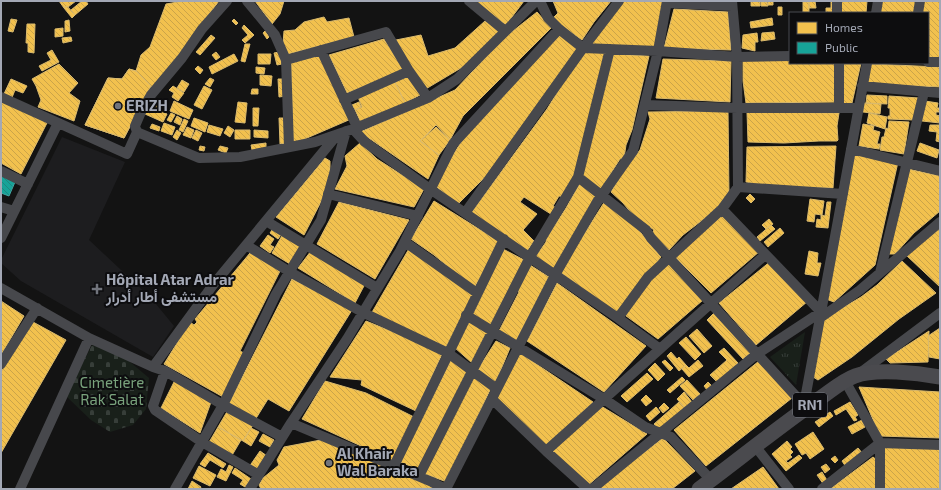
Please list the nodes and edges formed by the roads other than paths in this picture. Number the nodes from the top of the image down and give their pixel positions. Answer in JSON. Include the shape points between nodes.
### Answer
{"nodes":[{"id":1,"x":227,"y":1,"type":"edge"},
{"id":2,"x":247,"y":1,"type":"edge"},
{"id":3,"x":469,"y":1,"type":"edge"},
{"id":4,"x":536,"y":1,"type":"edge"},
{"id":5,"x":540,"y":1,"type":"edge"},
{"id":6,"x":619,"y":1,"type":"edge"},
{"id":7,"x":837,"y":1,"type":"edge"},
{"id":8,"x":878,"y":1,"type":"edge"},
{"id":9,"x":920,"y":1,"type":"edge"},
{"id":10,"x":667,"y":2,"type":"edge"},
{"id":11,"x":732,"y":4,"type":"edge"},
{"id":12,"x":837,"y":12,"type":"edge"},
{"id":13,"x":876,"y":12,"type":"edge"},
{"id":14,"x":918,"y":12,"type":"edge"},
{"id":15,"x":559,"y":29,"type":"junction"},
{"id":16,"x":505,"y":31,"type":"junction"},
{"id":17,"x":583,"y":48,"type":"junction"},
{"id":18,"x":321,"y":50,"type":"junction"},
{"id":19,"x":610,"y":50,"type":"junction"},
{"id":20,"x":658,"y":51,"type":"junction"},
{"id":21,"x":789,"y":56,"type":"edge"},
{"id":22,"x":737,"y":57,"type":"junction"},
{"id":23,"x":286,"y":60,"type":"junction"},
{"id":24,"x":929,"y":62,"type":"edge"},
{"id":25,"x":940,"y":62,"type":"edge"},
{"id":26,"x":839,"y":64,"type":"edge"},
{"id":27,"x":867,"y":64,"type":"edge"},
{"id":28,"x":408,"y":72,"type":"junction"},
{"id":29,"x":862,"y":86,"type":"junction"},
{"id":30,"x":924,"y":92,"type":"junction"},
{"id":31,"x":940,"y":93,"type":"edge"},
{"id":32,"x":1,"y":97,"type":"edge"},
{"id":33,"x":428,"y":98,"type":"junction"},
{"id":34,"x":344,"y":100,"type":"junction"},
{"id":35,"x":645,"y":105,"type":"junction"},
{"id":36,"x":738,"y":108,"type":"junction"},
{"id":37,"x":839,"y":108,"type":"junction"},
{"id":38,"x":858,"y":108,"type":"junction"},
{"id":39,"x":58,"y":123,"type":"junction"},
{"id":40,"x":349,"y":130,"type":"junction"},
{"id":41,"x":137,"y":132,"type":"junction"},
{"id":42,"x":289,"y":147,"type":"junction"},
{"id":43,"x":851,"y":149,"type":"junction"},
{"id":44,"x":906,"y":163,"type":"junction"},
{"id":45,"x":1,"y":171,"type":"edge"},
{"id":46,"x":940,"y":171,"type":"edge"},
{"id":47,"x":578,"y":177,"type":"junction"},
{"id":48,"x":28,"y":184,"type":"junction"},
{"id":49,"x":738,"y":187,"type":"junction"},
{"id":50,"x":430,"y":189,"type":"junction"},
{"id":51,"x":328,"y":194,"type":"junction"},
{"id":52,"x":843,"y":194,"type":"junction"},
{"id":53,"x":602,"y":195,"type":"junction"},
{"id":54,"x":1,"y":207,"type":"edge"},
{"id":55,"x":722,"y":209,"type":"junction"},
{"id":56,"x":14,"y":211,"type":"junction"},
{"id":57,"x":465,"y":213,"type":"junction"},
{"id":58,"x":418,"y":216,"type":"junction"},
{"id":59,"x":266,"y":221,"type":"junction"},
{"id":60,"x":940,"y":222,"type":"edge"},
{"id":61,"x":1,"y":238,"type":"edge"},
{"id":62,"x":504,"y":240,"type":"junction"},
{"id":63,"x":405,"y":242,"type":"junction"},
{"id":64,"x":246,"y":245,"type":"junction"},
{"id":65,"x":306,"y":245,"type":"junction"},
{"id":66,"x":765,"y":255,"type":"junction"},
{"id":67,"x":530,"y":257,"type":"junction"},
{"id":68,"x":668,"y":258,"type":"junction"},
{"id":69,"x":290,"y":272,"type":"junction"},
{"id":70,"x":880,"y":273,"type":"junction"},
{"id":71,"x":555,"y":275,"type":"junction"},
{"id":72,"x":1,"y":288,"type":"edge"},
{"id":73,"x":377,"y":288,"type":"junction"},
{"id":74,"x":477,"y":293,"type":"junction"},
{"id":75,"x":710,"y":304,"type":"junction"},
{"id":76,"x":37,"y":308,"type":"junction"},
{"id":77,"x":362,"y":312,"type":"junction"},
{"id":78,"x":940,"y":313,"type":"edge"},
{"id":79,"x":466,"y":315,"type":"junction"},
{"id":80,"x":820,"y":315,"type":"junction"},
{"id":81,"x":618,"y":318,"type":"junction"},
{"id":82,"x":493,"y":331,"type":"junction"},
{"id":83,"x":89,"y":338,"type":"junction"},
{"id":84,"x":518,"y":347,"type":"junction"},
{"id":85,"x":660,"y":349,"type":"junction"},
{"id":86,"x":448,"y":353,"type":"junction"},
{"id":87,"x":757,"y":354,"type":"junction"},
{"id":88,"x":1,"y":364,"type":"edge"},
{"id":89,"x":153,"y":367,"type":"junction"},
{"id":90,"x":165,"y":371,"type":"junction"},
{"id":91,"x":472,"y":371,"type":"junction"},
{"id":92,"x":940,"y":377,"type":"edge"},
{"id":93,"x":851,"y":378,"type":"junction"},
{"id":94,"x":494,"y":394,"type":"junction"},
{"id":95,"x":604,"y":399,"type":"junction"},
{"id":96,"x":223,"y":405,"type":"junction"},
{"id":97,"x":803,"y":408,"type":"junction"},
{"id":98,"x":291,"y":423,"type":"junction"},
{"id":99,"x":659,"y":434,"type":"junction"},
{"id":100,"x":282,"y":437,"type":"junction"},
{"id":101,"x":202,"y":442,"type":"junction"},
{"id":102,"x":880,"y":443,"type":"junction"},
{"id":103,"x":940,"y":445,"type":"edge"},
{"id":104,"x":755,"y":446,"type":"junction"},
{"id":105,"x":546,"y":451,"type":"junction"},
{"id":106,"x":394,"y":466,"type":"junction"},
{"id":107,"x":258,"y":476,"type":"junction"},
{"id":108,"x":419,"y":476,"type":"junction"},
{"id":109,"x":711,"y":480,"type":"junction"},
{"id":110,"x":20,"y":489,"type":"edge"},
{"id":111,"x":175,"y":489,"type":"edge"},
{"id":112,"x":250,"y":489,"type":"edge"},
{"id":113,"x":446,"y":489,"type":"edge"},
{"id":114,"x":588,"y":489,"type":"edge"},
{"id":115,"x":592,"y":489,"type":"edge"},
{"id":116,"x":699,"y":489,"type":"edge"},
{"id":117,"x":789,"y":489,"type":"edge"},
{"id":118,"x":822,"y":489,"type":"edge"},
{"id":119,"x":880,"y":489,"type":"edge"}],
"edges":[{"from":1,"to":41,"type":"street","via":[[151,95],[135,126]]},
{"from":2,"to":23,"type":"street","via":[[275,35]]},
{"from":3,"to":16,"type":"street"},
{"from":4,"to":16,"type":"street"},
{"from":5,"to":15,"type":"street","via":[[548,18]]},
{"from":6,"to":17,"type":"street"},
{"from":7,"to":12,"type":"street"},
{"from":8,"to":13,"type":"street"},
{"from":9,"to":14,"type":"street"},
{"from":10,"to":11,"type":"street"},
{"from":10,"to":20,"type":"street"},
{"from":11,"to":22,"type":"street"},
{"from":15,"to":17,"type":"street"},
{"from":15,"to":50,"type":"street","via":[[453,144]]},
{"from":16,"to":33,"type":"street","via":[[457,79]]},
{"from":17,"to":19,"type":"street"},
{"from":17,"to":57,"type":"street"},
{"from":18,"to":23,"type":"street"},
{"from":18,"to":28,"type":"street","via":[[386,32]]},
{"from":18,"to":34,"type":"street"},
{"from":19,"to":20,"type":"street"},
{"from":19,"to":47,"type":"street"},
{"from":20,"to":22,"type":"street"},
{"from":20,"to":35,"type":"street"},
{"from":21,"to":22,"type":"street"},
{"from":22,"to":36,"type":"street"},
{"from":23,"to":42,"type":"street"},
{"from":24,"to":25,"type":"street"},
{"from":26,"to":37,"type":"street"},
{"from":27,"to":29,"type":"street"},
{"from":28,"to":33,"type":"street"},
{"from":28,"to":34,"type":"street"},
{"from":29,"to":30,"type":"street"},
{"from":29,"to":38,"type":"street"},
{"from":30,"to":31,"type":"street"},
{"from":30,"to":44,"type":"street"},
{"from":32,"to":39,"type":"street"},
{"from":33,"to":40,"type":"street"},
{"from":34,"to":40,"type":"street"},
{"from":35,"to":36,"type":"street"},
{"from":35,"to":53,"type":"street","via":[[633,151]]},
{"from":36,"to":37,"type":"street"},
{"from":36,"to":49,"type":"street"},
{"from":37,"to":38,"type":"street"},
{"from":38,"to":43,"type":"street"},
{"from":39,"to":41,"type":"street","via":[[127,154]]},
{"from":39,"to":48,"type":"street"},
{"from":40,"to":42,"type":"street","via":[[315,142]]},
{"from":40,"to":50,"type":"street"},
{"from":40,"to":51,"type":"street"},
{"from":40,"to":59,"type":"street"},
{"from":41,"to":42,"type":"street","via":[[199,158],[240,157]]},
{"from":43,"to":44,"type":"street"},
{"from":43,"to":52,"type":"street"},
{"from":44,"to":46,"type":"street"},
{"from":44,"to":70,"type":"street"},
{"from":45,"to":48,"type":"street"},
{"from":47,"to":53,"type":"street"},
{"from":47,"to":67,"type":"street"},
{"from":48,"to":56,"type":"street"},
{"from":49,"to":52,"type":"street"},
{"from":49,"to":55,"type":"street"},
{"from":50,"to":57,"type":"street"},
{"from":50,"to":58,"type":"street"},
{"from":51,"to":58,"type":"street"},
{"from":51,"to":65,"type":"street","via":[[321,220]]},
{"from":52,"to":80,"type":"street"},
{"from":53,"to":68,"type":"street","via":[[646,230]]},
{"from":53,"to":71,"type":"street"},
{"from":54,"to":56,"type":"street"},
{"from":55,"to":66,"type":"street"},
{"from":55,"to":68,"type":"street"},
{"from":56,"to":61,"type":"street"},
{"from":57,"to":62,"type":"street"},
{"from":58,"to":63,"type":"street"},
{"from":59,"to":64,"type":"street"},
{"from":59,"to":65,"type":"street"},
{"from":60,"to":70,"type":"street"},
{"from":62,"to":67,"type":"street"},
{"from":62,"to":74,"type":"street"},
{"from":63,"to":73,"type":"street"},
{"from":63,"to":74,"type":"street"},
{"from":64,"to":69,"type":"street"},
{"from":64,"to":89,"type":"street"},
{"from":65,"to":69,"type":"street"},
{"from":65,"to":73,"type":"street"},
{"from":66,"to":75,"type":"street"},
{"from":66,"to":80,"type":"street"},
{"from":67,"to":71,"type":"street"},
{"from":67,"to":82,"type":"street"},
{"from":68,"to":75,"type":"street"},
{"from":68,"to":81,"type":"street","via":[[648,277]]},
{"from":69,"to":77,"type":"street"},
{"from":69,"to":96,"type":"street","via":[[276,294]]},
{"from":70,"to":80,"type":"street","via":[[860,290]]},
{"from":71,"to":81,"type":"street"},
{"from":71,"to":84,"type":"street"},
{"from":72,"to":76,"type":"street"},
{"from":73,"to":77,"type":"street"},
{"from":74,"to":79,"type":"street"},
{"from":75,"to":85,"type":"street"},
{"from":75,"to":87,"type":"street"},
{"from":76,"to":83,"type":"street"},
{"from":76,"to":88,"type":"street"},
{"from":77,"to":86,"type":"street"},
{"from":77,"to":98,"type":"street"},
{"from":78,"to":93,"type":"street"},
{"from":79,"to":82,"type":"street"},
{"from":79,"to":86,"type":"street"},
{"from":80,"to":87,"type":"street"},
{"from":80,"to":97,"type":"street"},
{"from":81,"to":85,"type":"street"},
{"from":82,"to":84,"type":"street"},
{"from":82,"to":91,"type":"street"},
{"from":83,"to":89,"type":"street"},
{"from":83,"to":110,"type":"street"},
{"from":84,"to":94,"type":"street"},
{"from":84,"to":95,"type":"street"},
{"from":85,"to":95,"type":"street"},
{"from":86,"to":91,"type":"street"},
{"from":86,"to":106,"type":"street"},
{"from":87,"to":97,"type":"street"},
{"from":87,"to":99,"type":"street"},
{"from":89,"to":90,"type":"street"},
{"from":90,"to":96,"type":"street"},
{"from":90,"to":101,"type":"street","via":[[153,406],[155,410]]},
{"from":91,"to":94,"type":"street"},
{"from":91,"to":108,"type":"street"},
{"from":92,"to":93,"type":"highway","number":"RN1","via":[[878,372]]},
{"from":93,"to":97,"type":"highway","number":"RN1"},
{"from":93,"to":102,"type":"street"},
{"from":94,"to":105,"type":"street"},
{"from":94,"to":113,"type":"street"},
{"from":95,"to":99,"type":"street"},
{"from":95,"to":105,"type":"street"},
{"from":96,"to":100,"type":"street"},
{"from":96,"to":101,"type":"street"},
{"from":97,"to":104,"type":"highway","number":"RN1"},
{"from":98,"to":100,"type":"street"},
{"from":98,"to":106,"type":"street"},
{"from":99,"to":109,"type":"street","via":[[671,437]]},
{"from":99,"to":115,"type":"street"},
{"from":100,"to":107,"type":"street"},
{"from":101,"to":107,"type":"street"},
{"from":101,"to":111,"type":"street"},
{"from":102,"to":103,"type":"street"},
{"from":102,"to":118,"type":"street"},
{"from":102,"to":119,"type":"street"},
{"from":104,"to":109,"type":"highway","number":"RN1"},
{"from":104,"to":117,"type":"street"},
{"from":105,"to":114,"type":"street"},
{"from":106,"to":108,"type":"street"},
{"from":107,"to":112,"type":"street"},
{"from":108,"to":113,"type":"street"},
{"from":109,"to":116,"type":"highway","number":"RN1"}]}
